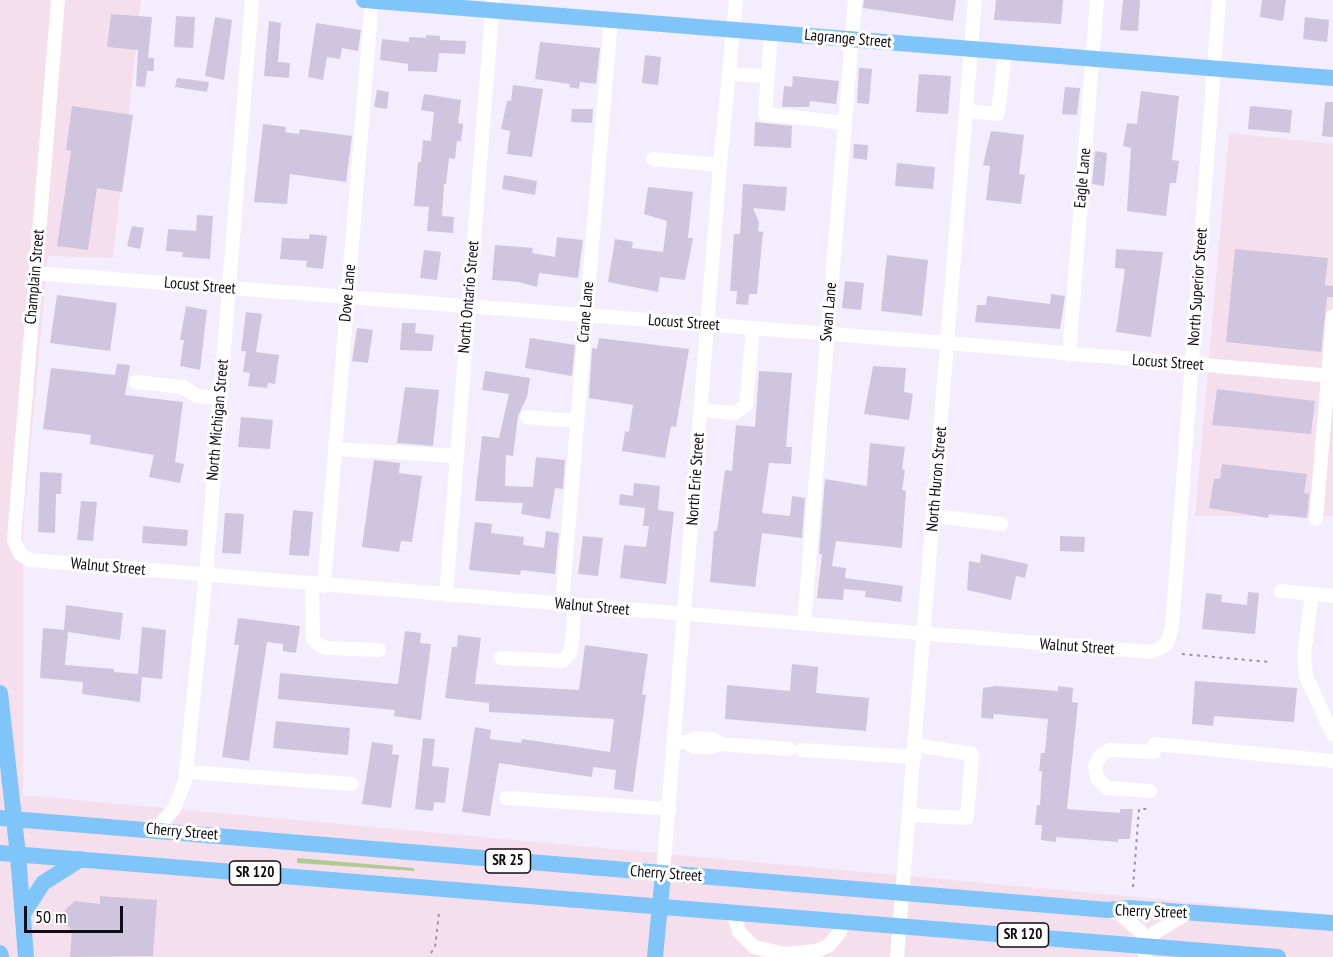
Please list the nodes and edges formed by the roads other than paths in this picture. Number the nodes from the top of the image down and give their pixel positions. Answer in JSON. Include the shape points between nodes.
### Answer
{"nodes":[{"id":1,"x":58,"y":0,"type":"edge"},
{"id":2,"x":252,"y":0,"type":"edge"},
{"id":3,"x":364,"y":0,"type":"edge"},
{"id":4,"x":372,"y":0,"type":"edge"},
{"id":5,"x":736,"y":0,"type":"edge"},
{"id":6,"x":855,"y":0,"type":"edge"},
{"id":7,"x":975,"y":0,"type":"edge"},
{"id":8,"x":1097,"y":0,"type":"edge"},
{"id":9,"x":1219,"y":0,"type":"edge"},
{"id":10,"x":492,"y":5,"type":"edge"},
{"id":11,"x":611,"y":20,"type":"junction"},
{"id":12,"x":734,"y":30,"type":"junction"},
{"id":13,"x":771,"y":32,"type":"junction"},
{"id":14,"x":852,"y":39,"type":"junction"},
{"id":15,"x":971,"y":49,"type":"junction"},
{"id":16,"x":1005,"y":52,"type":"junction"},
{"id":17,"x":1093,"y":58,"type":"junction"},
{"id":18,"x":1214,"y":68,"type":"junction"},
{"id":19,"x":730,"y":74,"type":"junction"},
{"id":20,"x":768,"y":76,"type":"junction"},
{"id":21,"x":1333,"y":78,"type":"edge"},
{"id":22,"x":966,"y":111,"type":"junction"},
{"id":23,"x":845,"y":123,"type":"junction"},
{"id":24,"x":653,"y":159,"type":"dead end"},
{"id":25,"x":720,"y":165,"type":"junction"},
{"id":26,"x":35,"y":273,"type":"junction"},
{"id":27,"x":229,"y":288,"type":"junction"},
{"id":28,"x":348,"y":298,"type":"junction"},
{"id":29,"x":468,"y":308,"type":"junction"},
{"id":30,"x":1333,"y":316,"type":"edge"},
{"id":31,"x":586,"y":317,"type":"junction"},
{"id":32,"x":708,"y":325,"type":"junction"},
{"id":33,"x":753,"y":328,"type":"junction"},
{"id":34,"x":828,"y":334,"type":"junction"},
{"id":35,"x":948,"y":343,"type":"junction"},
{"id":36,"x":1069,"y":355,"type":"junction"},
{"id":37,"x":1192,"y":365,"type":"junction"},
{"id":38,"x":1330,"y":376,"type":"edge"},
{"id":39,"x":136,"y":382,"type":"dead end"},
{"id":40,"x":220,"y":398,"type":"junction"},
{"id":41,"x":702,"y":410,"type":"junction"},
{"id":42,"x":527,"y":417,"type":"dead end"},
{"id":43,"x":577,"y":421,"type":"junction"},
{"id":44,"x":336,"y":449,"type":"junction"},
{"id":45,"x":457,"y":456,"type":"junction"},
{"id":46,"x":934,"y":516,"type":"junction"},
{"id":47,"x":1316,"y":519,"type":"dead end"},
{"id":48,"x":1001,"y":524,"type":"dead end"},
{"id":49,"x":20,"y":554,"type":"joint"},
{"id":50,"x":206,"y":575,"type":"junction"},
{"id":51,"x":318,"y":586,"type":"junction"},
{"id":52,"x":1281,"y":591,"type":"dead end"},
{"id":53,"x":1312,"y":594,"type":"junction"},
{"id":54,"x":446,"y":595,"type":"junction"},
{"id":55,"x":1333,"y":596,"type":"edge"},
{"id":56,"x":569,"y":605,"type":"junction"},
{"id":57,"x":686,"y":615,"type":"junction"},
{"id":58,"x":804,"y":624,"type":"junction"},
{"id":59,"x":924,"y":636,"type":"junction"},
{"id":60,"x":1166,"y":645,"type":"joint"},
{"id":61,"x":378,"y":650,"type":"dead end"},
{"id":62,"x":501,"y":658,"type":"dead end"},
{"id":63,"x":0,"y":693,"type":"edge"},
{"id":64,"x":1333,"y":735,"type":"edge"},
{"id":65,"x":682,"y":742,"type":"junction"},
{"id":66,"x":914,"y":751,"type":"junction"},
{"id":67,"x":1333,"y":761,"type":"edge"},
{"id":68,"x":186,"y":776,"type":"junction"},
{"id":69,"x":352,"y":784,"type":"dead end"},
{"id":70,"x":1150,"y":791,"type":"dead end"},
{"id":71,"x":506,"y":798,"type":"dead end"},
{"id":72,"x":670,"y":809,"type":"junction"},
{"id":73,"x":909,"y":815,"type":"junction"},
{"id":74,"x":7,"y":819,"type":"edge"},
{"id":75,"x":154,"y":830,"type":"junction"},
{"id":76,"x":0,"y":853,"type":"edge"},
{"id":77,"x":18,"y":855,"type":"junction"},
{"id":78,"x":81,"y":859,"type":"junction"},
{"id":79,"x":663,"y":874,"type":"junction"},
{"id":80,"x":902,"y":893,"type":"junction"},
{"id":81,"x":660,"y":907,"type":"junction"},
{"id":82,"x":1108,"y":910,"type":"junction"},
{"id":83,"x":734,"y":912,"type":"junction"},
{"id":84,"x":1188,"y":913,"type":"junction"},
{"id":85,"x":23,"y":915,"type":"junction"},
{"id":86,"x":841,"y":920,"type":"junction"},
{"id":87,"x":1333,"y":924,"type":"edge"},
{"id":88,"x":900,"y":925,"type":"junction"},
{"id":89,"x":1146,"y":951,"type":"edge"},
{"id":90,"x":1218,"y":955,"type":"edge"},
{"id":91,"x":26,"y":957,"type":"edge"},
{"id":92,"x":655,"y":957,"type":"edge"},
{"id":93,"x":897,"y":957,"type":"edge"},
{"id":94,"x":1278,"y":957,"type":"edge"}],
"edges":[{"from":1,"to":26,"type":"street","name":"Champlain Street"},
{"from":2,"to":27,"type":"street","name":"North Michigan Street"},
{"from":3,"to":4,"type":"main road","name":"Lagrange Street"},
{"from":4,"to":10,"type":"main road","name":"Lagrange Street"},
{"from":4,"to":28,"type":"street","name":"Dove Lane"},
{"from":5,"to":12,"type":"street","name":"North Erie Street"},
{"from":6,"to":14,"type":"street","name":"Swan Lane"},
{"from":7,"to":15,"type":"street","name":"North Huron Street"},
{"from":8,"to":17,"type":"street","name":"Eagle Lane"},
{"from":9,"to":18,"type":"street","name":"North Superior Street"},
{"from":10,"to":11,"type":"main road","name":"Lagrange Street"},
{"from":10,"to":29,"type":"street","name":"North Ontario Street"},
{"from":11,"to":12,"type":"main road","name":"Lagrange Street"},
{"from":11,"to":31,"type":"street","name":"Crane Lane"},
{"from":12,"to":13,"type":"main road","name":"Lagrange Street"},
{"from":12,"to":19,"type":"street","name":"North Erie Street"},
{"from":13,"to":14,"type":"main road","name":"Lagrange Street"},
{"from":13,"to":20,"type":"street"},
{"from":14,"to":15,"type":"main road","name":"Lagrange Street"},
{"from":14,"to":23,"type":"street","name":"Swan Lane"},
{"from":15,"to":16,"type":"main road","name":"Lagrange Street"},
{"from":15,"to":22,"type":"street","name":"North Huron Street"},
{"from":16,"to":17,"type":"main road","name":"Lagrange Street"},
{"from":16,"to":22,"type":"street","via":[[998,114]]},
{"from":17,"to":18,"type":"main road","name":"Lagrange Street"},
{"from":17,"to":36,"type":"street","name":"Eagle Lane"},
{"from":18,"to":21,"type":"main road","name":"Lagrange Street"},
{"from":18,"to":37,"type":"street","name":"North Superior Street"},
{"from":19,"to":20,"type":"street"},
{"from":19,"to":25,"type":"street","name":"North Erie Street"},
{"from":20,"to":23,"type":"street","via":[[765,114]]},
{"from":22,"to":35,"type":"street","name":"North Huron Street"},
{"from":23,"to":34,"type":"street","name":"Swan Lane"},
{"from":24,"to":25,"type":"street"},
{"from":25,"to":32,"type":"street","name":"North Erie Street"},
{"from":26,"to":27,"type":"street","name":"Locust Street"},
{"from":26,"to":49,"type":"street","name":"Champlain Street","via":[[14,540]]},
{"from":27,"to":28,"type":"street","name":"Locust Street"},
{"from":27,"to":40,"type":"street","name":"North Michigan Street"},
{"from":28,"to":29,"type":"street","name":"Locust Street"},
{"from":28,"to":44,"type":"street","name":"Dove Lane"},
{"from":29,"to":31,"type":"street","name":"Locust Street"},
{"from":29,"to":45,"type":"street","name":"North Ontario Street"},
{"from":30,"to":38,"type":"street"},
{"from":31,"to":32,"type":"street","name":"Locust Street"},
{"from":31,"to":43,"type":"street","name":"Crane Lane"},
{"from":32,"to":33,"type":"street","name":"Locust Street"},
{"from":32,"to":41,"type":"street","name":"North Erie Street"},
{"from":33,"to":34,"type":"street","name":"Locust Street"},
{"from":33,"to":41,"type":"street","via":[[746,405],[735,413]]},
{"from":34,"to":35,"type":"street","name":"Locust Street"},
{"from":34,"to":58,"type":"street","name":"Swan Lane"},
{"from":35,"to":36,"type":"street","name":"Locust Street"},
{"from":35,"to":46,"type":"street","name":"North Huron Street"},
{"from":36,"to":37,"type":"street","name":"Locust Street"},
{"from":37,"to":38,"type":"street","name":"Locust Street"},
{"from":37,"to":60,"type":"street","name":"North Superior Street","via":[[1172,629]]},
{"from":38,"to":47,"type":"street"},
{"from":39,"to":40,"type":"street","via":[[183,387],[197,396]]},
{"from":40,"to":50,"type":"street","name":"North Michigan Street"},
{"from":41,"to":57,"type":"street","name":"North Erie Street"},
{"from":42,"to":43,"type":"street"},
{"from":43,"to":56,"type":"street","name":"Crane Lane"},
{"from":44,"to":45,"type":"street"},
{"from":44,"to":51,"type":"street","name":"Dove Lane"},
{"from":45,"to":54,"type":"street","name":"North Ontario Street"},
{"from":46,"to":48,"type":"street"},
{"from":46,"to":59,"type":"street","name":"North Huron Street"},
{"from":49,"to":50,"type":"street","name":"Walnut Street","via":[[30,560]]},
{"from":50,"to":51,"type":"street","name":"Walnut Street"},
{"from":50,"to":68,"type":"street","name":"North Michigan Street"},
{"from":51,"to":54,"type":"street","name":"Walnut Street"},
{"from":51,"to":61,"type":"street","name":"Dove Lane","via":[[313,639],[326,648]]},
{"from":52,"to":53,"type":"street"},
{"from":53,"to":55,"type":"street"},
{"from":53,"to":64,"type":"street","via":[[1304,655],[1306,676]]},
{"from":54,"to":56,"type":"street","name":"Walnut Street"},
{"from":56,"to":57,"type":"street","name":"Walnut Street"},
{"from":56,"to":62,"type":"street","name":"Crane Lane","via":[[571,651],[563,662]]},
{"from":57,"to":58,"type":"street","name":"Walnut Street"},
{"from":57,"to":65,"type":"street","name":"North Erie Street"},
{"from":58,"to":59,"type":"street","name":"Walnut Street"},
{"from":59,"to":60,"type":"street","name":"Walnut Street","via":[[1150,652]]},
{"from":59,"to":66,"type":"street","name":"North Huron Street"},
{"from":63,"to":74,"type":"main road"},
{"from":65,"to":66,"type":"street","via":[[694,747],[720,744]]},
{"from":65,"to":72,"type":"street","name":"North Erie Street"},
{"from":66,"to":73,"type":"street","name":"North Huron Street"},
{"from":66,"to":73,"type":"street","via":[[972,754],[967,818]]},
{"from":67,"to":70,"type":"street","via":[[1154,748],[1109,750],[1100,756],[1095,766],[1096,778],[1107,788]]},
{"from":68,"to":69,"type":"street"},
{"from":68,"to":75,"type":"street","name":"North Michigan Street","via":[[174,809]]},
{"from":71,"to":72,"type":"street"},
{"from":72,"to":79,"type":"street","name":"North Erie Street"},
{"from":73,"to":80,"type":"street","name":"North Huron Street"},
{"from":74,"to":75,"type":"main road","name":"Cherry Street","number":"SR 25"},
{"from":74,"to":77,"type":"main road"},
{"from":75,"to":79,"type":"main road","name":"Cherry Street","number":"SR 25"},
{"from":76,"to":77,"type":"main road","name":"Cherry Street","number":"SR 120"},
{"from":77,"to":78,"type":"main road","name":"Cherry Street","number":"SR 120"},
{"from":77,"to":85,"type":"main road"},
{"from":78,"to":81,"type":"main road","name":"Cherry Street","number":"SR 120"},
{"from":78,"to":85,"type":"main road","via":[[43,883]]},
{"from":79,"to":80,"type":"main road","name":"Cherry Street","number":"SR 120"},
{"from":79,"to":81,"type":"main road","name":"North Erie Street"},
{"from":80,"to":82,"type":"main road","name":"Cherry Street","number":"SR 120"},
{"from":80,"to":88,"type":"street","name":"North Huron Street"},
{"from":81,"to":83,"type":"main road","name":"Cherry Street","number":"SR 120"},
{"from":81,"to":92,"type":"main road","name":"North Erie Street"},
{"from":82,"to":84,"type":"main road","name":"Cherry Street","number":"SR 120"},
{"from":82,"to":89,"type":"street","via":[[1133,924]]},
{"from":83,"to":86,"type":"main road","name":"Cherry Street","number":"SR 120"},
{"from":83,"to":86,"type":"street","via":[[740,932],[754,947],[786,954],[828,946],[840,932]]},
{"from":84,"to":87,"type":"main road","name":"Cherry Street","number":"SR 120"},
{"from":84,"to":89,"type":"street","via":[[1154,933]]},
{"from":85,"to":91,"type":"main road"},
{"from":86,"to":88,"type":"main road","name":"Cherry Street","number":"SR 120"},
{"from":88,"to":89,"type":"main road","name":"Cherry Street","number":"SR 120"},
{"from":88,"to":93,"type":"street","name":"North Huron Street"},
{"from":89,"to":90,"type":"main road","name":"Cherry Street","number":"SR 120"},
{"from":90,"to":94,"type":"main road","name":"Cherry Street","number":"SR 120"}]}
